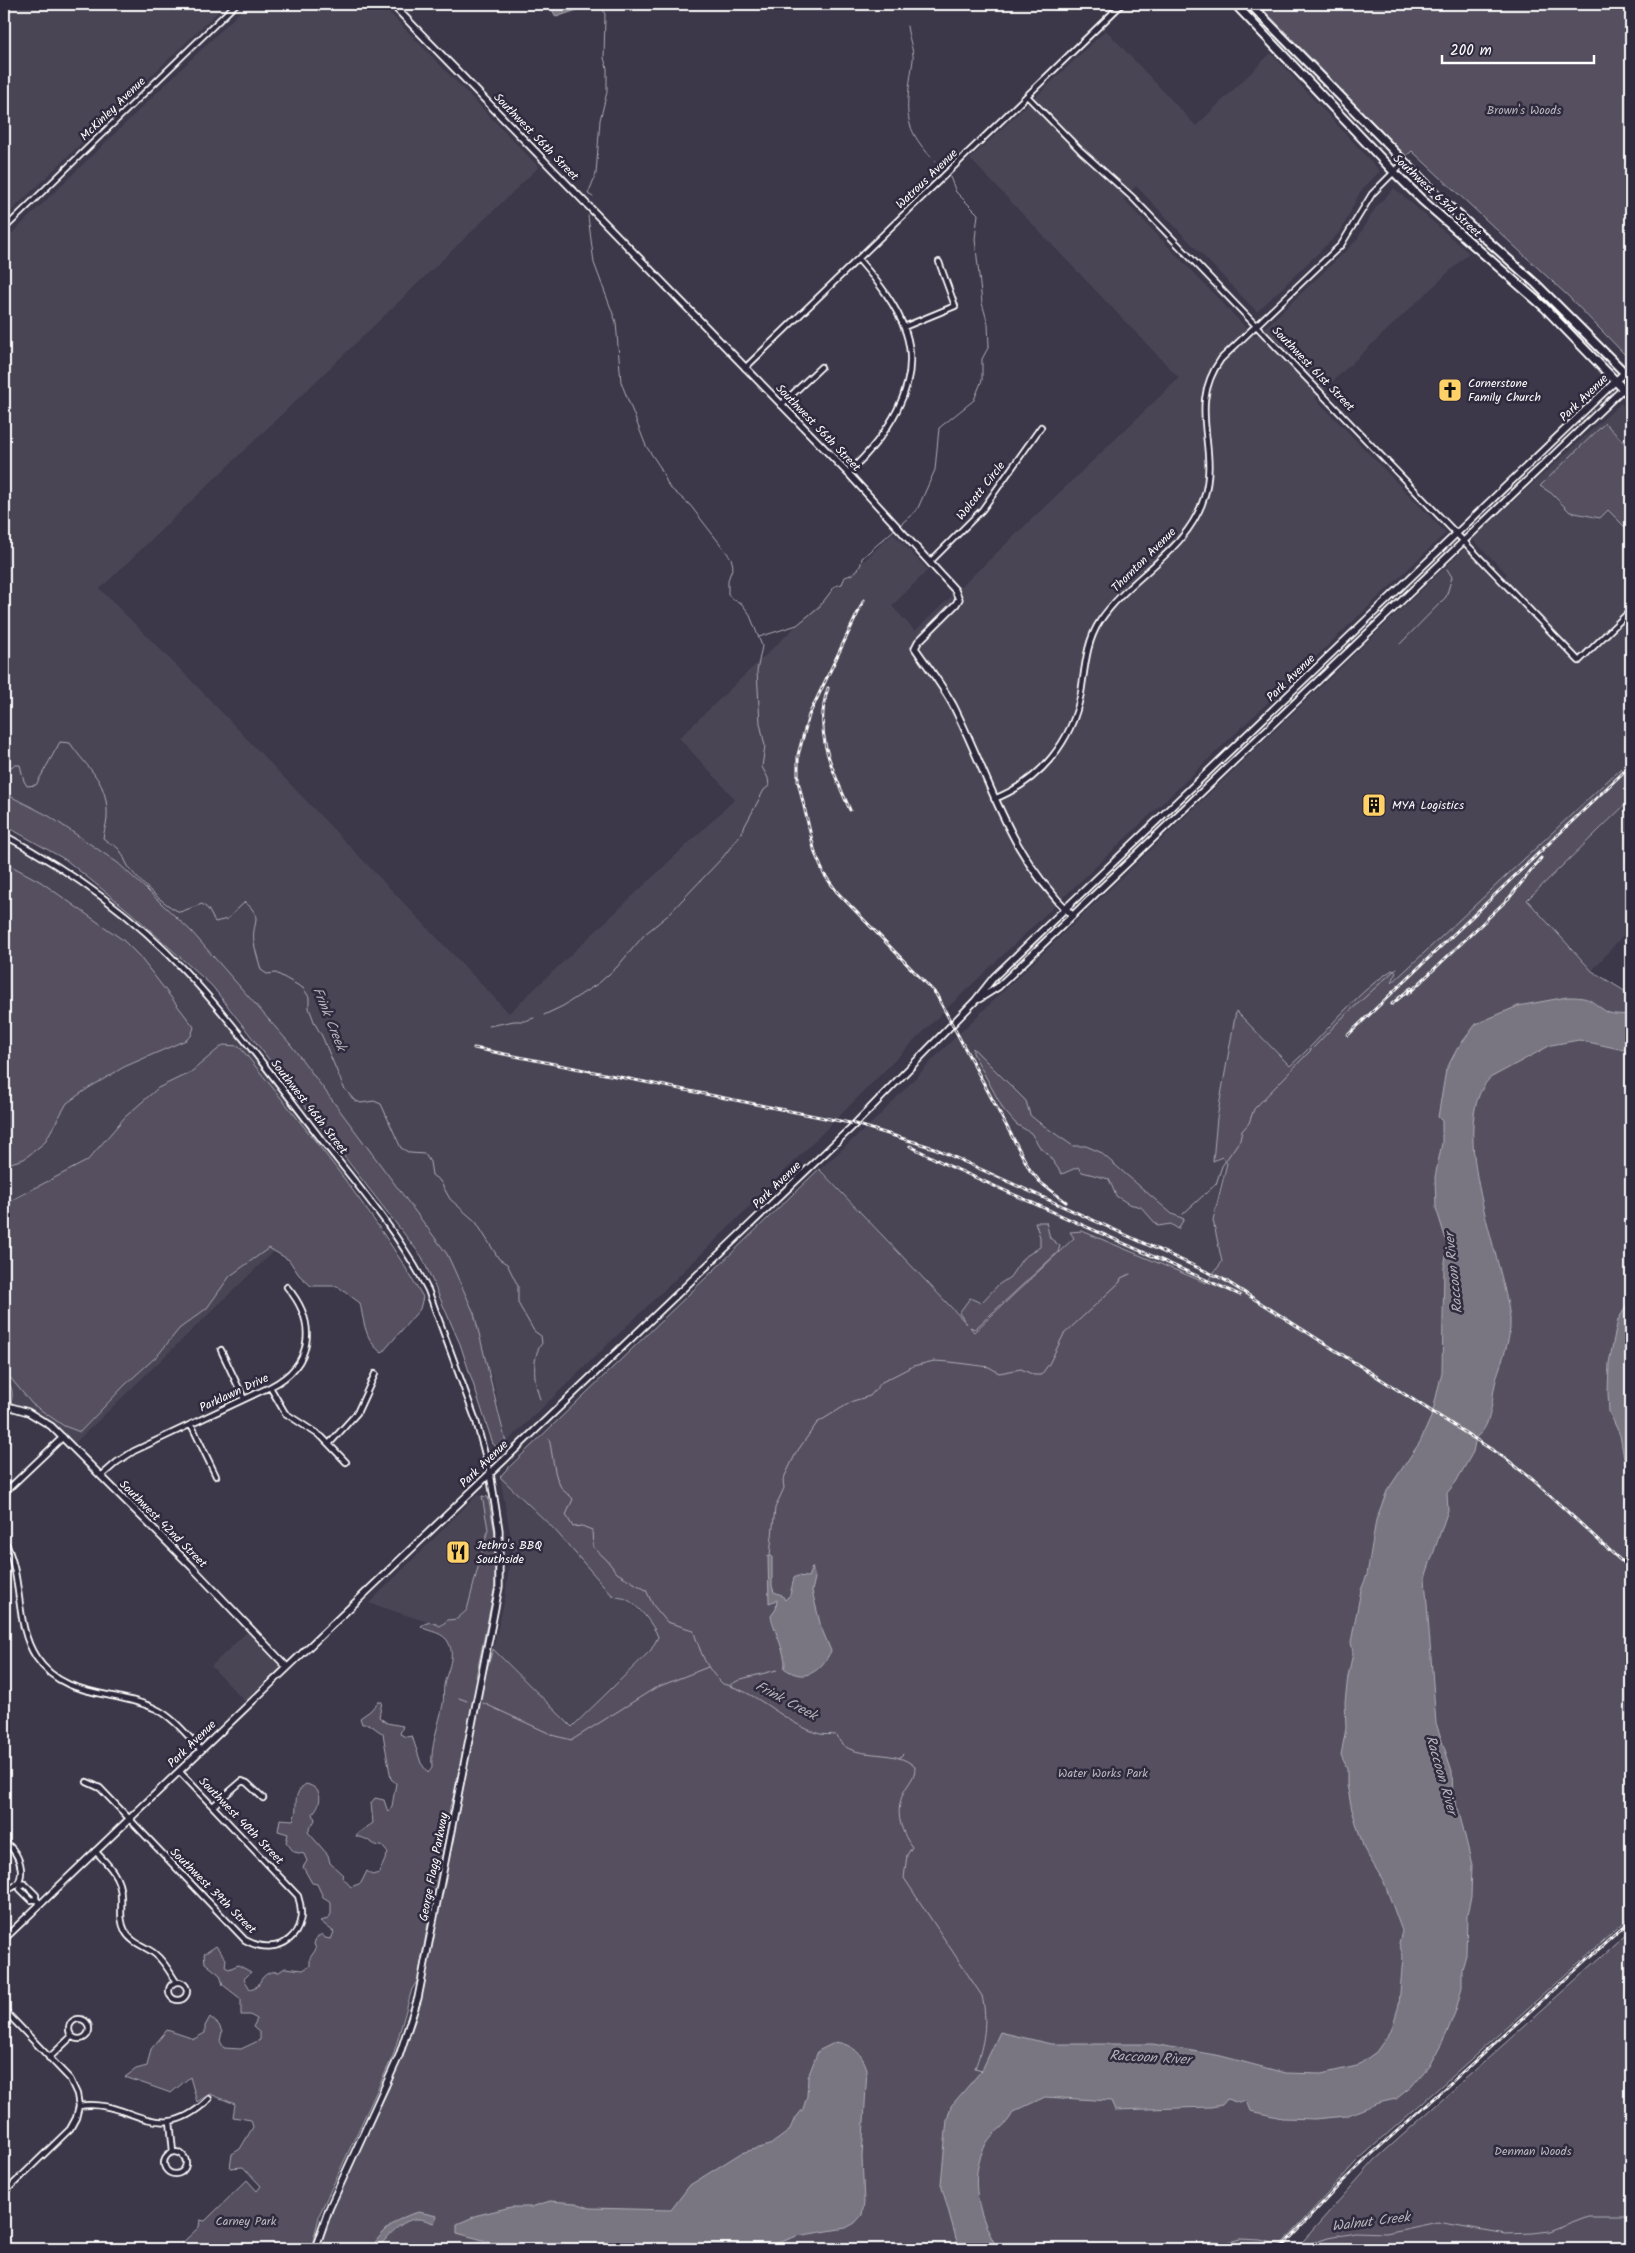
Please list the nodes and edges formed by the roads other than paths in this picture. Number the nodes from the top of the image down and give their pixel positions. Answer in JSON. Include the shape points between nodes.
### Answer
{"nodes":[{"id":1,"x":236,"y":4,"type":"edge"},
{"id":2,"x":392,"y":4,"type":"edge"},
{"id":3,"x":1122,"y":4,"type":"edge"},
{"id":4,"x":1235,"y":4,"type":"edge"},
{"id":5,"x":1250,"y":4,"type":"edge"},
{"id":6,"x":1027,"y":96,"type":"junction"},
{"id":7,"x":1404,"y":162,"type":"junction"},
{"id":8,"x":1394,"y":172,"type":"junction"},
{"id":9,"x":4,"y":229,"type":"edge"},
{"id":10,"x":859,"y":260,"type":"junction"},
{"id":11,"x":939,"y":262,"type":"dead end"},
{"id":12,"x":1257,"y":326,"type":"junction"},
{"id":13,"x":904,"y":327,"type":"junction"},
{"id":14,"x":821,"y":367,"type":"dead end"},
{"id":15,"x":745,"y":368,"type":"junction"},
{"id":16,"x":1625,"y":372,"type":"junction"},
{"id":17,"x":1631,"y":380,"type":"edge"},
{"id":18,"x":1616,"y":382,"type":"junction"},
{"id":19,"x":1623,"y":389,"type":"junction"},
{"id":20,"x":1631,"y":398,"type":"edge"},
{"id":21,"x":782,"y":405,"type":"junction"},
{"id":22,"x":1041,"y":427,"type":"dead end"},
{"id":23,"x":848,"y":473,"type":"junction"},
{"id":24,"x":1457,"y":533,"type":"junction"},
{"id":25,"x":1464,"y":539,"type":"junction"},
{"id":26,"x":930,"y":562,"type":"junction"},
{"id":27,"x":1631,"y":610,"type":"edge"},
{"id":28,"x":994,"y":799,"type":"junction"},
{"id":29,"x":4,"y":835,"type":"edge"},
{"id":30,"x":1066,"y":908,"type":"junction"},
{"id":31,"x":1072,"y":915,"type":"junction"},
{"id":32,"x":975,"y":1002,"type":"junction"},
{"id":33,"x":288,"y":1287,"type":"dead end"},
{"id":34,"x":221,"y":1350,"type":"dead end"},
{"id":35,"x":375,"y":1374,"type":"dead end"},
{"id":36,"x":270,"y":1387,"type":"junction"},
{"id":37,"x":244,"y":1399,"type":"junction"},
{"id":38,"x":4,"y":1405,"type":"edge"},
{"id":39,"x":191,"y":1424,"type":"junction"},
{"id":40,"x":63,"y":1437,"type":"junction"},
{"id":41,"x":329,"y":1444,"type":"junction"},
{"id":42,"x":346,"y":1462,"type":"dead end"},
{"id":43,"x":490,"y":1472,"type":"junction"},
{"id":44,"x":101,"y":1476,"type":"junction"},
{"id":45,"x":216,"y":1476,"type":"dead end"},
{"id":46,"x":4,"y":1493,"type":"edge"},
{"id":47,"x":4,"y":1540,"type":"edge"},
{"id":48,"x":287,"y":1667,"type":"junction"},
{"id":49,"x":201,"y":1750,"type":"junction"},
{"id":50,"x":179,"y":1770,"type":"junction"},
{"id":51,"x":87,"y":1782,"type":"dead end"},
{"id":52,"x":263,"y":1798,"type":"dead end"},
{"id":53,"x":213,"y":1806,"type":"junction"},
{"id":54,"x":129,"y":1819,"type":"junction"},
{"id":55,"x":4,"y":1842,"type":"edge"},
{"id":56,"x":95,"y":1851,"type":"junction"},
{"id":57,"x":19,"y":1884,"type":"junction"},
{"id":58,"x":290,"y":1885,"type":"joint"},
{"id":59,"x":4,"y":1890,"type":"edge"},
{"id":60,"x":38,"y":1902,"type":"junction"},
{"id":61,"x":4,"y":1939,"type":"edge"},
{"id":62,"x":176,"y":1982,"type":"junction"},
{"id":63,"x":4,"y":2010,"type":"edge"},
{"id":64,"x":72,"y":2036,"type":"junction"},
{"id":65,"x":49,"y":2058,"type":"junction"},
{"id":66,"x":209,"y":2099,"type":"dead end"},
{"id":67,"x":79,"y":2106,"type":"junction"},
{"id":68,"x":170,"y":2121,"type":"junction"},
{"id":69,"x":174,"y":2152,"type":"junction"},
{"id":70,"x":4,"y":2193,"type":"edge"},
{"id":71,"x":315,"y":2249,"type":"edge"}],
"edges":[{"from":1,"to":9,"type":"street","name":"McKinley Avenue"},
{"from":2,"to":15,"type":"main road","name":"Southwest 56th Street"},
{"from":3,"to":6,"type":"street","name":"Watrous Avenue"},
{"from":4,"to":8,"type":"main road","name":"Southwest 63rd Street"},
{"from":5,"to":7,"type":"main road","name":"Southwest 63rd Street"},
{"from":6,"to":10,"type":"street","name":"Watrous Avenue"},
{"from":6,"to":12,"type":"street","name":"Southwest 61st Street","via":[[1132,197]]},
{"from":7,"to":8,"type":"street","name":"Thornton Avenue"},
{"from":7,"to":16,"type":"main road","name":"Southwest 63rd Street"},
{"from":8,"to":12,"type":"street","name":"Thornton Avenue","via":[[1368,199],[1341,245]]},
{"from":8,"to":18,"type":"main road","name":"Southwest 63rd Street","via":[[1544,307]]},
{"from":10,"to":13,"type":"street","via":[[883,288]]},
{"from":10,"to":15,"type":"street","name":"Watrous Avenue"},
{"from":11,"to":13,"type":"street","via":[[956,306]]},
{"from":12,"to":24,"type":"street","name":"Southwest 61st Street"},
{"from":12,"to":28,"type":"street","name":"Thornton Avenue","via":[[1221,359],[1207,385],[1204,415],[1209,474],[1204,498],[1195,518],[1178,541],[1100,621],[1088,648],[1075,716],[1057,750],[1022,786]]},
{"from":13,"to":23,"type":"street","via":[[910,365],[902,399],[876,444]]},
{"from":14,"to":21,"type":"street"},
{"from":15,"to":21,"type":"main road","name":"Southwest 56th Street"},
{"from":16,"to":17,"type":"main road","name":"Southwest 63rd Street"},
{"from":16,"to":18,"type":"main road","name":"Park Avenue"},
{"from":17,"to":19,"type":"main road","name":"Park Avenue"},
{"from":18,"to":19,"type":"main road","name":"Southwest 63rd Street"},
{"from":18,"to":24,"type":"main road","name":"Park Avenue"},
{"from":19,"to":20,"type":"main road","name":"Southwest 63rd Street"},
{"from":19,"to":25,"type":"main road","name":"Park Avenue"},
{"from":21,"to":23,"type":"main road","name":"Southwest 56th Street"},
{"from":22,"to":26,"type":"street","name":"Wolcott Circle","via":[[982,510]]},
{"from":23,"to":26,"type":"main road","name":"Southwest 56th Street"},
{"from":24,"to":25,"type":"street","name":"Southwest 61st Street"},
{"from":24,"to":30,"type":"main road","name":"Park Avenue"},
{"from":25,"to":27,"type":"street","name":"Southwest 61st Street","via":[[1579,660]]},
{"from":25,"to":31,"type":"main road","name":"Park Avenue"},
{"from":26,"to":28,"type":"main road","name":"Southwest 56th Street","via":[[959,599],[915,648],[953,705]]},
{"from":28,"to":30,"type":"main road","name":"Southwest 56th Street","via":[[1022,854],[1044,886]]},
{"from":29,"to":43,"type":"street","name":"Southwest 46th Street","via":[[57,865],[95,892],[185,971],[385,1221],[428,1290],[476,1421]]},
{"from":30,"to":31,"type":"main road","name":"Southwest 56th Street"},
{"from":30,"to":32,"type":"main road","name":"Park Avenue","via":[[994,977]]},
{"from":31,"to":32,"type":"main road","name":"Park Avenue","via":[[998,987]]},
{"from":32,"to":43,"type":"main road","name":"Park Avenue","via":[[859,1120]]},
{"from":33,"to":36,"type":"street","name":"Parklawn Drive","via":[[306,1316],[307,1340],[296,1367]]},
{"from":34,"to":37,"type":"street"},
{"from":35,"to":41,"type":"street","via":[[357,1413]]},
{"from":36,"to":37,"type":"street","name":"Parklawn Drive"},
{"from":36,"to":41,"type":"street","via":[[285,1413],[314,1430]]},
{"from":37,"to":39,"type":"street","name":"Parklawn Drive"},
{"from":38,"to":40,"type":"main road","name":"Southwest 42nd Street","via":[[40,1418]]},
{"from":39,"to":44,"type":"street","name":"Parklawn Drive","via":[[126,1456]]},
{"from":39,"to":45,"type":"street"},
{"from":40,"to":44,"type":"main road","name":"Southwest 42nd Street"},
{"from":40,"to":46,"type":"street"},
{"from":41,"to":42,"type":"street"},
{"from":43,"to":48,"type":"main road","name":"Park Avenue"},
{"from":43,"to":71,"type":"main road","name":"George Flagg Parkway","via":[[499,1530],[499,1587],[418,1998],[399,2056],[329,2209]]},
{"from":44,"to":48,"type":"main road","name":"Southwest 42nd Street"},
{"from":47,"to":49,"type":"street","via":[[14,1563],[28,1644],[40,1664],[52,1676],[75,1689],[154,1708],[172,1720]]},
{"from":48,"to":49,"type":"main road","name":"Park Avenue"},
{"from":49,"to":50,"type":"main road","name":"Park Avenue"},
{"from":50,"to":53,"type":"street","name":"Southwest 40th Street"},
{"from":50,"to":54,"type":"main road","name":"Park Avenue"},
{"from":51,"to":54,"type":"street","name":"Southwest 39th Street","via":[[100,1788]]},
{"from":52,"to":53,"type":"street","via":[[242,1781]]},
{"from":53,"to":58,"type":"street","name":"Southwest 40th Street"},
{"from":54,"to":56,"type":"main road","name":"Park Avenue"},
{"from":54,"to":58,"type":"street","name":"Southwest 39th Street","via":[[245,1940],[254,1945],[276,1946],[297,1932],[302,1907]]},
{"from":55,"to":57,"type":"street","via":[[20,1864],[22,1876]]},
{"from":56,"to":60,"type":"main road","name":"Park Avenue"},
{"from":56,"to":62,"type":"street","via":[[118,1881],[120,1916],[128,1935],[161,1960]]},
{"from":57,"to":59,"type":"street"},
{"from":57,"to":60,"type":"street","via":[[31,1900]]},
{"from":60,"to":61,"type":"main road","name":"Park Avenue"},
{"from":62,"to":62,"type":"street","via":[[170,1986],[169,1993],[180,2000],[188,1990],[182,1982]]},
{"from":63,"to":65,"type":"street"},
{"from":64,"to":64,"type":"street","via":[[69,2030],[71,2023],[78,2019],[87,2023],[86,2036],[79,2039]]},
{"from":64,"to":65,"type":"street"},
{"from":65,"to":67,"type":"street","via":[[72,2082]]},
{"from":66,"to":68,"type":"street","via":[[194,2112]]},
{"from":67,"to":68,"type":"street","via":[[97,2106],[155,2122]]},
{"from":67,"to":70,"type":"street","via":[[70,2129]]},
{"from":68,"to":69,"type":"street"},
{"from":69,"to":69,"type":"street","via":[[166,2158],[165,2165],[169,2172],[176,2173],[185,2167],[186,2160]]}]}
